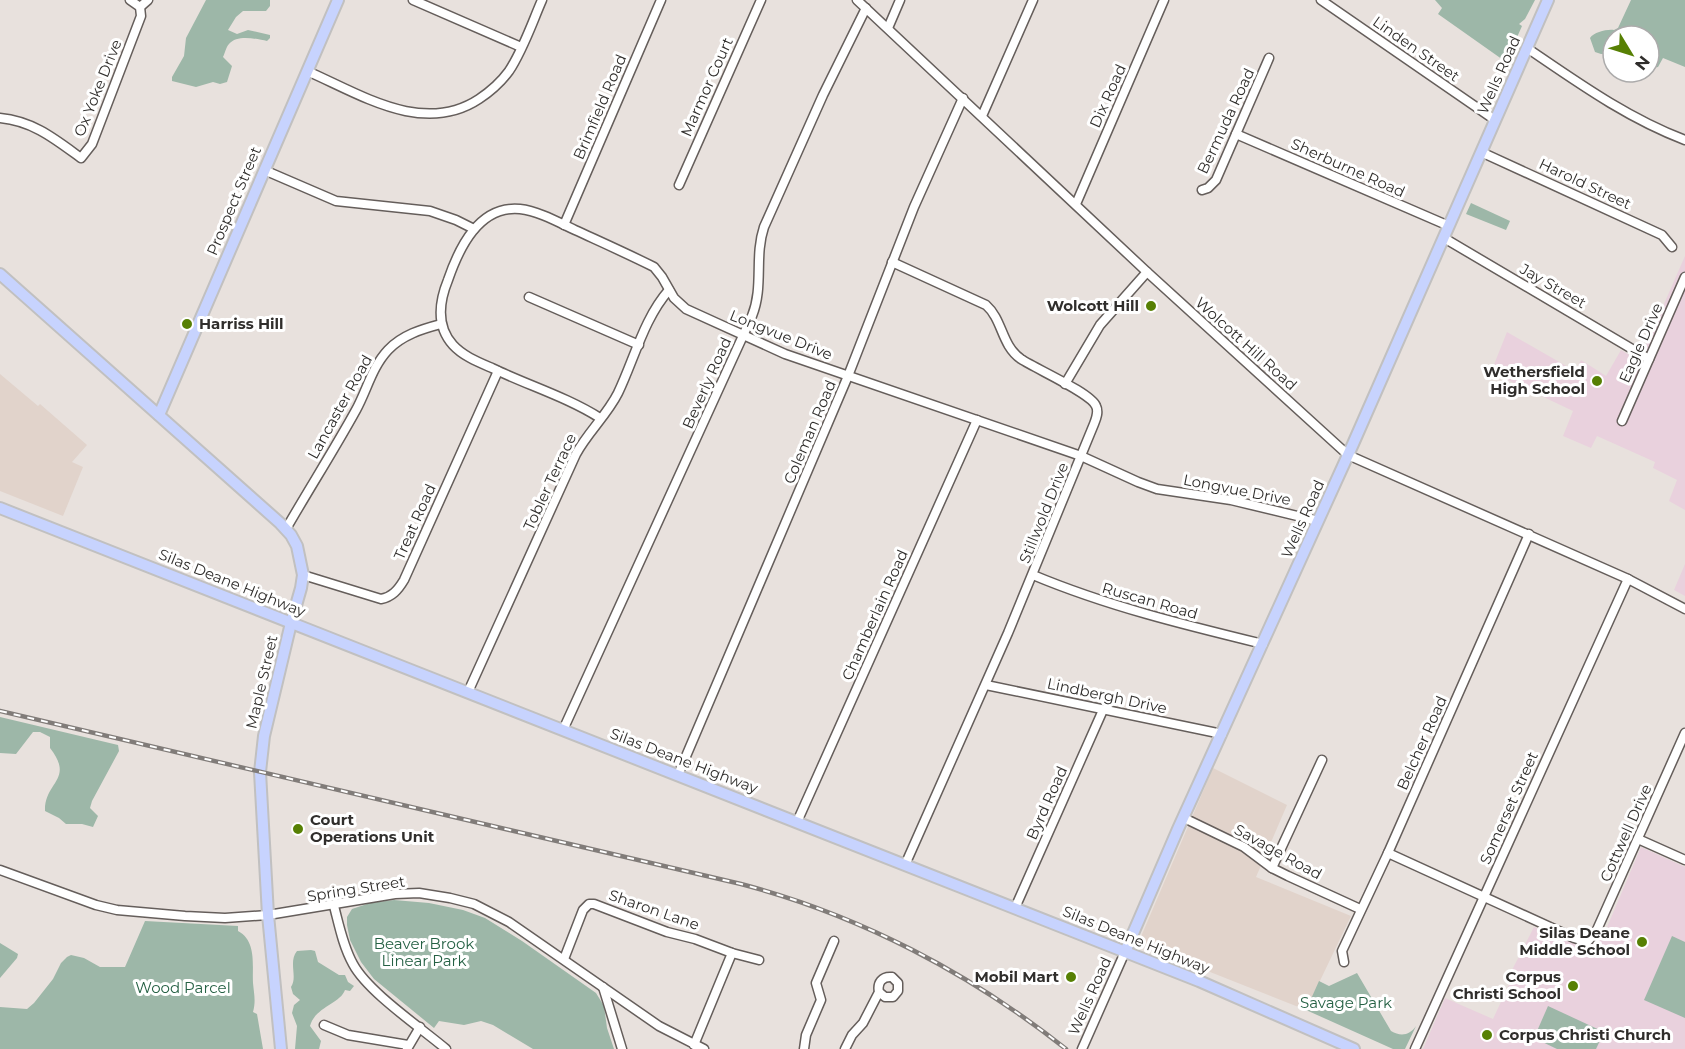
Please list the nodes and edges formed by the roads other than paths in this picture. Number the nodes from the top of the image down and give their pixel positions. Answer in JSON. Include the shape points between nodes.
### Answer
{"nodes":[{"id":1,"x":130,"y":0,"type":"edge"},
{"id":2,"x":148,"y":0,"type":"edge"},
{"id":3,"x":338,"y":0,"type":"edge"},
{"id":4,"x":413,"y":0,"type":"edge"},
{"id":5,"x":542,"y":0,"type":"edge"},
{"id":6,"x":661,"y":0,"type":"edge"},
{"id":7,"x":761,"y":0,"type":"edge"},
{"id":8,"x":857,"y":0,"type":"edge"},
{"id":9,"x":900,"y":0,"type":"edge"},
{"id":10,"x":1033,"y":0,"type":"edge"},
{"id":11,"x":1164,"y":0,"type":"edge"},
{"id":12,"x":1321,"y":0,"type":"edge"},
{"id":13,"x":1548,"y":0,"type":"edge"},
{"id":14,"x":140,"y":7,"type":"junction"},
{"id":15,"x":866,"y":8,"type":"junction"},
{"id":16,"x":888,"y":28,"type":"junction"},
{"id":17,"x":521,"y":47,"type":"junction"},
{"id":18,"x":1527,"y":48,"type":"junction"},
{"id":19,"x":1269,"y":58,"type":"dead end"},
{"id":20,"x":307,"y":71,"type":"junction"},
{"id":21,"x":963,"y":98,"type":"junction"},
{"id":22,"x":982,"y":116,"type":"junction"},
{"id":23,"x":0,"y":118,"type":"edge"},
{"id":24,"x":1495,"y":120,"type":"junction"},
{"id":25,"x":1236,"y":134,"type":"junction"},
{"id":26,"x":1685,"y":140,"type":"edge"},
{"id":27,"x":1482,"y":152,"type":"junction"},
{"id":28,"x":264,"y":170,"type":"junction"},
{"id":29,"x":679,"y":185,"type":"dead end"},
{"id":30,"x":1202,"y":190,"type":"dead end"},
{"id":31,"x":1076,"y":204,"type":"junction"},
{"id":32,"x":564,"y":225,"type":"junction"},
{"id":33,"x":1449,"y":226,"type":"junction"},
{"id":34,"x":474,"y":229,"type":"junction"},
{"id":35,"x":1444,"y":238,"type":"junction"},
{"id":36,"x":1672,"y":247,"type":"dead end"},
{"id":37,"x":892,"y":262,"type":"junction"},
{"id":38,"x":1147,"y":272,"type":"junction"},
{"id":39,"x":0,"y":274,"type":"edge"},
{"id":40,"x":1685,"y":277,"type":"edge"},
{"id":41,"x":669,"y":290,"type":"junction"},
{"id":42,"x":529,"y":297,"type":"dead end"},
{"id":43,"x":441,"y":324,"type":"junction"},
{"id":44,"x":743,"y":335,"type":"junction"},
{"id":45,"x":639,"y":345,"type":"junction"},
{"id":46,"x":1649,"y":358,"type":"junction"},
{"id":47,"x":498,"y":371,"type":"junction"},
{"id":48,"x":848,"y":376,"type":"junction"},
{"id":49,"x":1065,"y":384,"type":"junction"},
{"id":50,"x":159,"y":415,"type":"junction"},
{"id":51,"x":600,"y":418,"type":"junction"},
{"id":52,"x":977,"y":420,"type":"junction"},
{"id":53,"x":1622,"y":421,"type":"dead end"},
{"id":54,"x":1348,"y":454,"type":"junction"},
{"id":55,"x":1081,"y":456,"type":"junction"},
{"id":56,"x":0,"y":508,"type":"edge"},
{"id":57,"x":1318,"y":521,"type":"junction"},
{"id":58,"x":286,"y":529,"type":"junction"},
{"id":59,"x":1529,"y":534,"type":"junction"},
{"id":60,"x":303,"y":575,"type":"junction"},
{"id":61,"x":1033,"y":575,"type":"junction"},
{"id":62,"x":1628,"y":579,"type":"junction"},
{"id":63,"x":1685,"y":609,"type":"edge"},
{"id":64,"x":291,"y":622,"type":"junction"},
{"id":65,"x":1263,"y":644,"type":"junction"},
{"id":66,"x":986,"y":685,"type":"junction"},
{"id":67,"x":468,"y":692,"type":"junction"},
{"id":68,"x":1103,"y":710,"type":"junction"},
{"id":69,"x":563,"y":730,"type":"junction"},
{"id":70,"x":1222,"y":734,"type":"junction"},
{"id":71,"x":1684,"y":737,"type":"edge"},
{"id":72,"x":1322,"y":760,"type":"dead end"},
{"id":73,"x":678,"y":775,"type":"junction"},
{"id":74,"x":1184,"y":818,"type":"junction"},
{"id":75,"x":797,"y":822,"type":"junction"},
{"id":76,"x":1638,"y":839,"type":"junction"},
{"id":77,"x":1388,"y":853,"type":"junction"},
{"id":78,"x":1685,"y":860,"type":"edge"},
{"id":79,"x":905,"y":865,"type":"junction"},
{"id":80,"x":1272,"y":868,"type":"junction"},
{"id":81,"x":0,"y":870,"type":"edge"},
{"id":82,"x":1484,"y":896,"type":"junction"},
{"id":83,"x":334,"y":906,"type":"junction"},
{"id":84,"x":1015,"y":908,"type":"junction"},
{"id":85,"x":1360,"y":909,"type":"junction"},
{"id":86,"x":268,"y":915,"type":"junction"},
{"id":87,"x":834,"y":941,"type":"dead end"},
{"id":88,"x":1125,"y":952,"type":"junction"},
{"id":89,"x":732,"y":953,"type":"junction"},
{"id":90,"x":564,"y":959,"type":"junction"},
{"id":91,"x":759,"y":960,"type":"dead end"},
{"id":92,"x":1344,"y":962,"type":"dead end"},
{"id":93,"x":603,"y":987,"type":"junction"},
{"id":94,"x":879,"y":992,"type":"dead end"},
{"id":95,"x":324,"y":1025,"type":"dead end"},
{"id":96,"x":420,"y":1027,"type":"junction"},
{"id":97,"x":694,"y":1045,"type":"junction"},
{"id":98,"x":408,"y":1047,"type":"edge"},
{"id":99,"x":281,"y":1049,"type":"edge"},
{"id":100,"x":446,"y":1049,"type":"edge"},
{"id":101,"x":622,"y":1049,"type":"edge"},
{"id":102,"x":704,"y":1049,"type":"edge"},
{"id":103,"x":804,"y":1049,"type":"edge"},
{"id":104,"x":845,"y":1049,"type":"edge"},
{"id":105,"x":1082,"y":1049,"type":"edge"},
{"id":106,"x":1354,"y":1049,"type":"edge"},
{"id":107,"x":1415,"y":1049,"type":"edge"}],
"edges":[{"from":1,"to":14,"type":"street"},
{"from":2,"to":14,"type":"street"},
{"from":3,"to":20,"type":"main road","name":"Prospect Street"},
{"from":4,"to":17,"type":"street"},
{"from":5,"to":17,"type":"street"},
{"from":6,"to":32,"type":"street","name":"Brimfield Road"},
{"from":7,"to":29,"type":"street","name":"Marmor Court"},
{"from":8,"to":15,"type":"street","name":"Wolcott Hill Road"},
{"from":9,"to":16,"type":"street"},
{"from":10,"to":22,"type":"street"},
{"from":11,"to":31,"type":"street","name":"Dix Road"},
{"from":12,"to":24,"type":"street","name":"Linden Street"},
{"from":13,"to":18,"type":"main road","name":"Wells Road"},
{"from":14,"to":23,"type":"street","name":"Ox Yoke Drive","via":[[141,16],[92,144],[81,158],[40,128]]},
{"from":15,"to":16,"type":"street","name":"Wolcott Hill Road"},
{"from":15,"to":44,"type":"street","name":"Beverly Road","via":[[764,226],[759,247],[758,298]]},
{"from":16,"to":21,"type":"street","name":"Wolcott Hill Road"},
{"from":17,"to":20,"type":"street","via":[[510,69],[492,90],[447,113],[397,110]]},
{"from":18,"to":24,"type":"main road","name":"Wells Road"},
{"from":18,"to":26,"type":"street","via":[[1597,96]]},
{"from":19,"to":25,"type":"street","name":"Bermuda Road"},
{"from":20,"to":28,"type":"main road","name":"Prospect Street"},
{"from":21,"to":22,"type":"street","name":"Wolcott Hill Road"},
{"from":21,"to":37,"type":"street","name":"Coleman Road"},
{"from":22,"to":31,"type":"street","name":"Wolcott Hill Road"},
{"from":24,"to":27,"type":"main road","name":"Wells Road"},
{"from":25,"to":30,"type":"street","name":"Bermuda Road","via":[[1216,180]]},
{"from":25,"to":33,"type":"street","name":"Sherburne Road"},
{"from":27,"to":33,"type":"main road","name":"Wells Road"},
{"from":27,"to":36,"type":"street","name":"Harold Street","via":[[1662,235]]},
{"from":28,"to":34,"type":"street","via":[[336,201],[430,211]]},
{"from":28,"to":50,"type":"main road","name":"Prospect Street"},
{"from":31,"to":38,"type":"street","name":"Wolcott Hill Road"},
{"from":32,"to":34,"type":"street","name":"Longvue Drive","via":[[530,211],[513,209],[486,217]]},
{"from":32,"to":41,"type":"street","name":"Longvue Drive","via":[[654,267]]},
{"from":33,"to":35,"type":"main road","name":"Wells Road"},
{"from":34,"to":43,"type":"street","via":[[444,289]]},
{"from":35,"to":46,"type":"street","name":"Jay Street"},
{"from":35,"to":54,"type":"main road","name":"Wells Road"},
{"from":37,"to":48,"type":"street","name":"Coleman Road"},
{"from":37,"to":49,"type":"street","name":"Stillwold Drive","via":[[986,305],[1014,354]]},
{"from":38,"to":49,"type":"street","via":[[1100,325]]},
{"from":38,"to":54,"type":"street","name":"Wolcott Hill Road"},
{"from":39,"to":50,"type":"main road","name":"Maple Street"},
{"from":40,"to":46,"type":"street","name":"Eagle Drive"},
{"from":41,"to":44,"type":"street","name":"Longvue Drive","via":[[695,315]]},
{"from":41,"to":45,"type":"street","name":"Tobler Terrace"},
{"from":42,"to":45,"type":"street"},
{"from":43,"to":47,"type":"street","via":[[456,348]]},
{"from":43,"to":58,"type":"street","name":"Lancaster Road","via":[[409,335],[383,356]]},
{"from":44,"to":48,"type":"street","name":"Longvue Drive"},
{"from":44,"to":69,"type":"street","name":"Beverly Road"},
{"from":45,"to":51,"type":"street","name":"Tobler Terrace","via":[[617,394]]},
{"from":46,"to":53,"type":"street","name":"Eagle Drive"},
{"from":47,"to":51,"type":"street"},
{"from":47,"to":60,"type":"street","name":"Treat Road","via":[[396,591],[381,599]]},
{"from":48,"to":52,"type":"street","name":"Longvue Drive"},
{"from":48,"to":73,"type":"street","name":"Coleman Road"},
{"from":49,"to":55,"type":"street","name":"Stillwold Drive","via":[[1097,407],[1097,417]]},
{"from":50,"to":58,"type":"main road","name":"Maple Street"},
{"from":51,"to":67,"type":"street","name":"Tobler Terrace","via":[[576,454]]},
{"from":52,"to":55,"type":"street","name":"Longvue Drive"},
{"from":52,"to":75,"type":"street","name":"Chamberlain Road"},
{"from":54,"to":57,"type":"main road","name":"Wells Road"},
{"from":54,"to":59,"type":"street","name":"Wolcott Hill Road"},
{"from":55,"to":57,"type":"street","name":"Longvue Drive","via":[[1157,489],[1230,500]]},
{"from":55,"to":61,"type":"street","name":"Stillwold Drive"},
{"from":56,"to":64,"type":"main road","name":"Silas Deane Highway"},
{"from":57,"to":65,"type":"main road","name":"Wells Road"},
{"from":58,"to":60,"type":"main road","name":"Maple Street","via":[[297,546]]},
{"from":59,"to":62,"type":"street","name":"Wolcott Hill Road"},
{"from":59,"to":77,"type":"street","name":"Belcher Road"},
{"from":60,"to":64,"type":"main road","name":"Maple Street"},
{"from":61,"to":65,"type":"street","name":"Ruscan Road","via":[[1100,601]]},
{"from":61,"to":66,"type":"street","name":"Stillwold Drive"},
{"from":62,"to":63,"type":"street","name":"Wolcott Hill Road"},
{"from":62,"to":82,"type":"street","name":"Somerset Street"},
{"from":64,"to":67,"type":"main road","name":"Silas Deane Highway"},
{"from":64,"to":86,"type":"main road","name":"Maple Street","via":[[261,756]]},
{"from":65,"to":70,"type":"main road","name":"Wells Road"},
{"from":66,"to":68,"type":"street","name":"Lindbergh Drive"},
{"from":66,"to":79,"type":"street","name":"Stillwold Drive"},
{"from":67,"to":69,"type":"main road","name":"Silas Deane Highway"},
{"from":68,"to":70,"type":"street","name":"Lindbergh Drive"},
{"from":68,"to":84,"type":"street","name":"Byrd Road"},
{"from":69,"to":73,"type":"main road","name":"Silas Deane Highway"},
{"from":70,"to":74,"type":"main road","name":"Wells Road"},
{"from":71,"to":76,"type":"street","name":"Cottwell Drive"},
{"from":72,"to":80,"type":"street"},
{"from":73,"to":75,"type":"main road","name":"Silas Deane Highway"},
{"from":74,"to":80,"type":"street","name":"Savage Road","via":[[1244,847]]},
{"from":74,"to":88,"type":"main road","name":"Wells Road"},
{"from":75,"to":79,"type":"main road","name":"Silas Deane Highway"},
{"from":76,"to":78,"type":"street"},
{"from":76,"to":82,"type":"street","name":"Cottwell Drive","via":[[1596,932],[1587,942]]},
{"from":77,"to":82,"type":"street"},
{"from":77,"to":85,"type":"street","name":"Belcher Road"},
{"from":79,"to":84,"type":"main road","name":"Silas Deane Highway"},
{"from":80,"to":85,"type":"street","name":"Savage Road"},
{"from":81,"to":86,"type":"street","name":"Spring Street","via":[[75,899],[117,910],[203,917]]},
{"from":82,"to":107,"type":"street","name":"Somerset Street"},
{"from":83,"to":86,"type":"street","name":"Spring Street"},
{"from":83,"to":90,"type":"street","name":"Spring Street","via":[[394,894],[450,898],[496,915]]},
{"from":83,"to":96,"type":"street","via":[[344,945],[360,975]]},
{"from":84,"to":88,"type":"main road","name":"Silas Deane Highway"},
{"from":85,"to":92,"type":"street","name":"Belcher Road","via":[[1342,951]]},
{"from":86,"to":99,"type":"main road","name":"Maple Street"},
{"from":87,"to":103,"type":"street","via":[[816,983],[821,1000]]},
{"from":88,"to":105,"type":"street","name":"Wells Road"},
{"from":88,"to":106,"type":"main road","name":"Silas Deane Highway"},
{"from":89,"to":90,"type":"street","name":"Sharon Lane","via":[[589,904]]},
{"from":89,"to":91,"type":"street","name":"Sharon Lane"},
{"from":89,"to":97,"type":"street"},
{"from":90,"to":93,"type":"street","name":"Spring Street"},
{"from":93,"to":97,"type":"street","name":"Spring Street","via":[[658,1026]]},
{"from":93,"to":101,"type":"street"},
{"from":94,"to":104,"type":"street"},
{"from":95,"to":98,"type":"street","via":[[348,1035]]},
{"from":96,"to":98,"type":"street"},
{"from":96,"to":100,"type":"street"},
{"from":97,"to":102,"type":"street","name":"Spring Street"}]}
